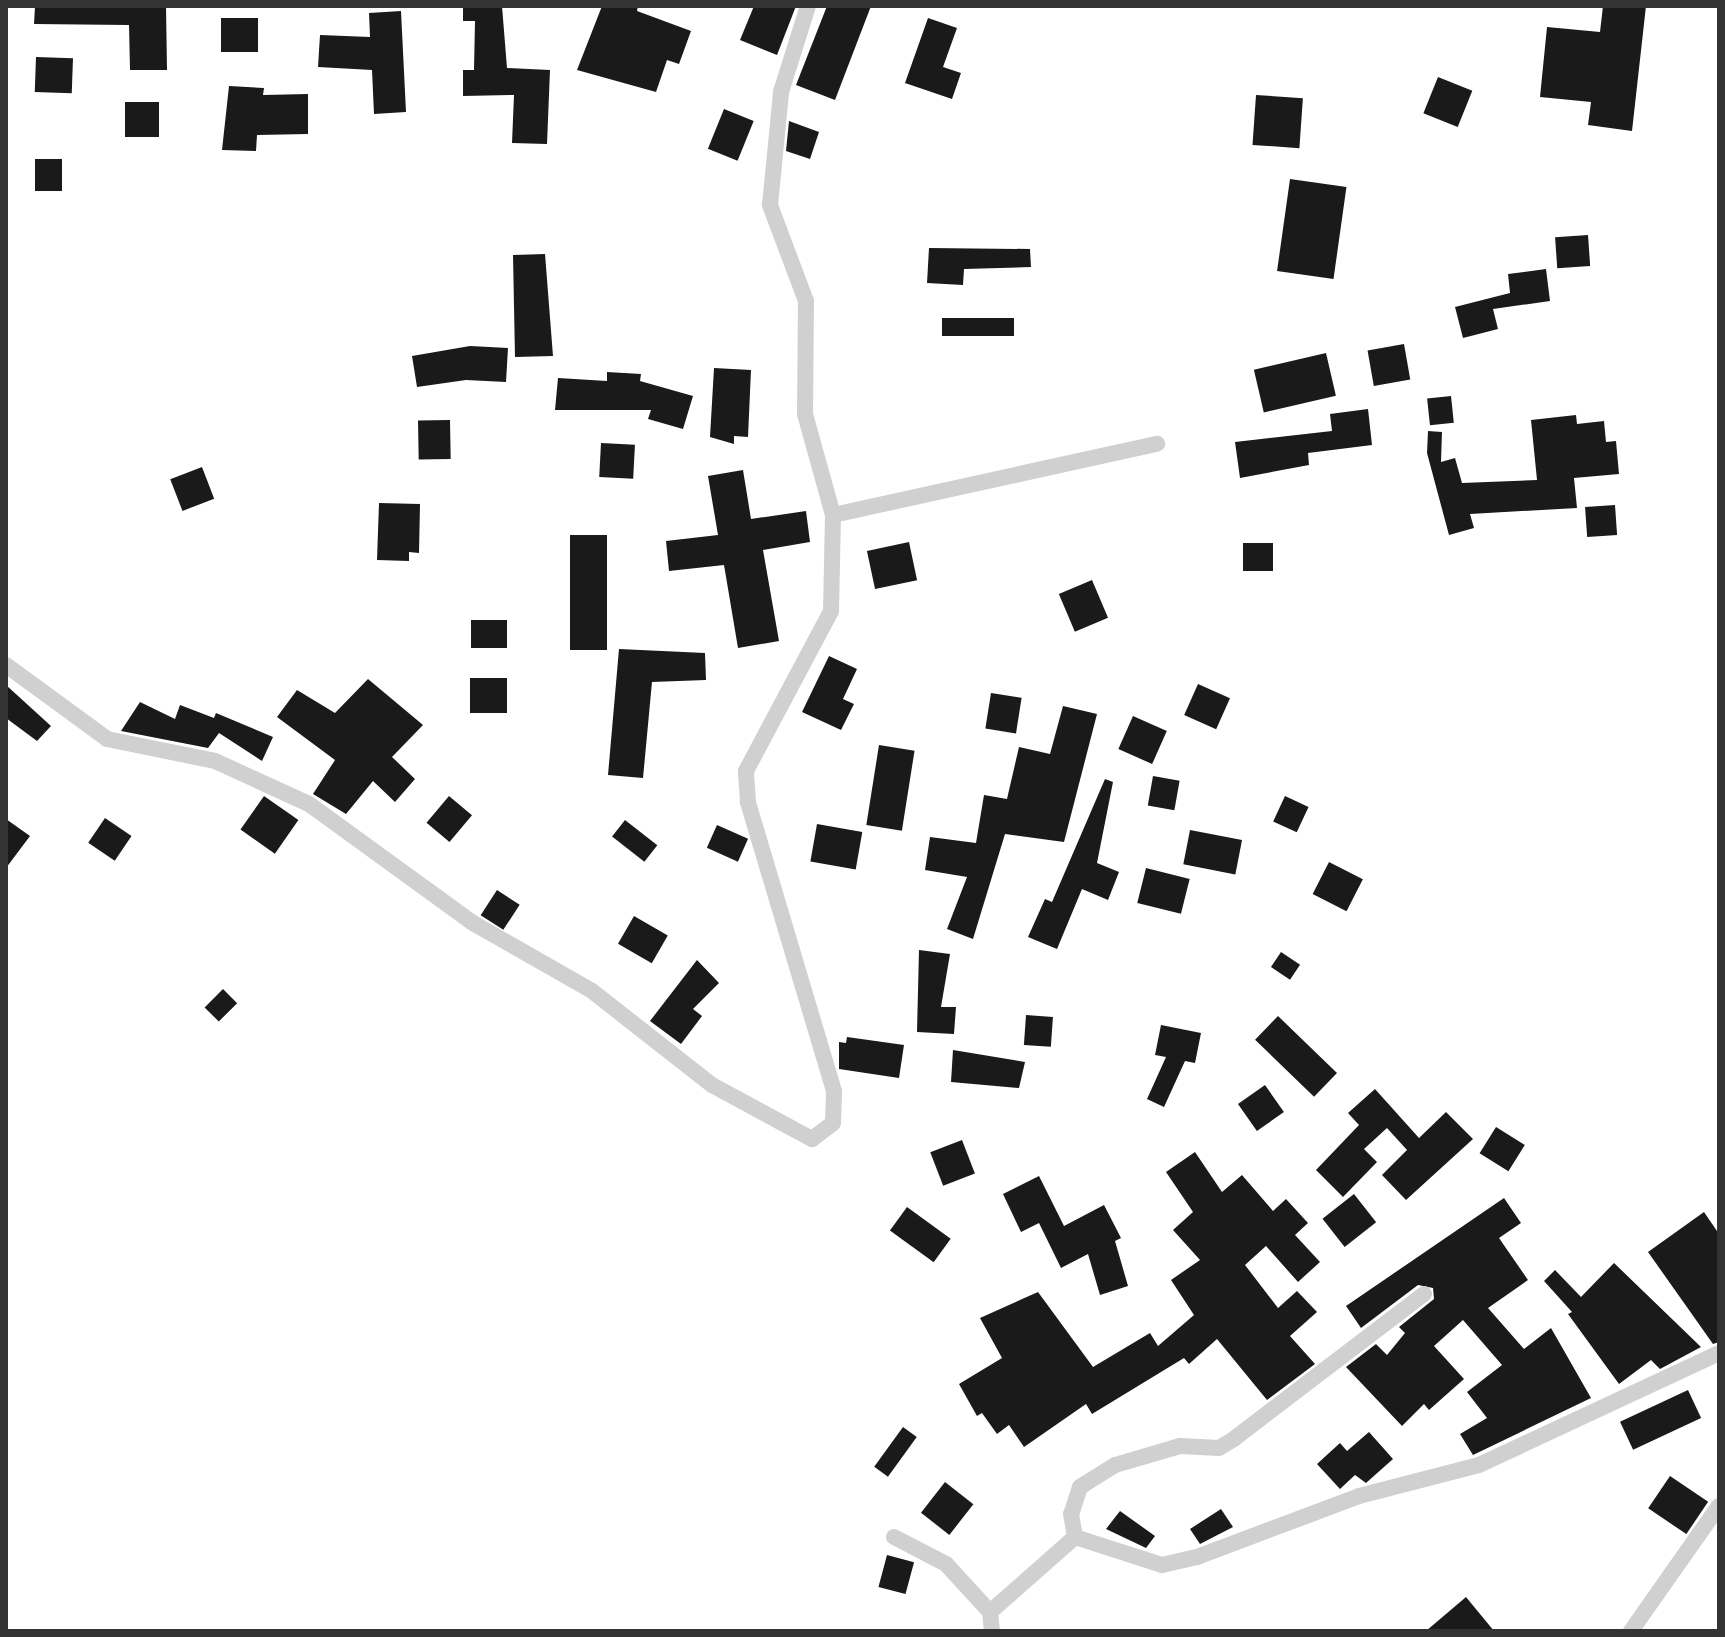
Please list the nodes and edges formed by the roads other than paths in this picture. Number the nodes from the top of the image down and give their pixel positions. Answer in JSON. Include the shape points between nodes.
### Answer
{"nodes":[{"id":1,"x":808,"y":6,"type":"edge"},
{"id":2,"x":1157,"y":444,"type":"dead end"},
{"id":3,"x":833,"y":515,"type":"junction"},
{"id":4,"x":6,"y":665,"type":"edge"},
{"id":5,"x":1424,"y":1294,"type":"dead end"},
{"id":6,"x":1719,"y":1353,"type":"edge"},
{"id":7,"x":1719,"y":1506,"type":"edge"},
{"id":8,"x":894,"y":1537,"type":"dead end"},
{"id":9,"x":1075,"y":1537,"type":"junction"},
{"id":10,"x":990,"y":1612,"type":"junction"},
{"id":11,"x":992,"y":1631,"type":"edge"},
{"id":12,"x":1631,"y":1631,"type":"edge"}],
"edges":[{"from":1,"to":3,"type":"street","via":[[781,92],[770,205],[806,301],[805,414]]},
{"from":2,"to":3,"type":"street"},
{"from":3,"to":4,"type":"street","via":[[831,611],[746,771],[748,802],[834,1091],[833,1123],[812,1139],[712,1085],[592,991],[473,923],[309,804],[215,761],[107,739]]},
{"from":5,"to":9,"type":"street","via":[[1219,1448],[1180,1446],[1115,1465],[1080,1487],[1071,1514]]},
{"from":6,"to":9,"type":"street","via":[[1479,1465],[1359,1496],[1197,1557],[1162,1565]]},
{"from":7,"to":12,"type":"street"},
{"from":8,"to":10,"type":"street","via":[[946,1564]]},
{"from":9,"to":10,"type":"street"},
{"from":10,"to":11,"type":"street"}]}
